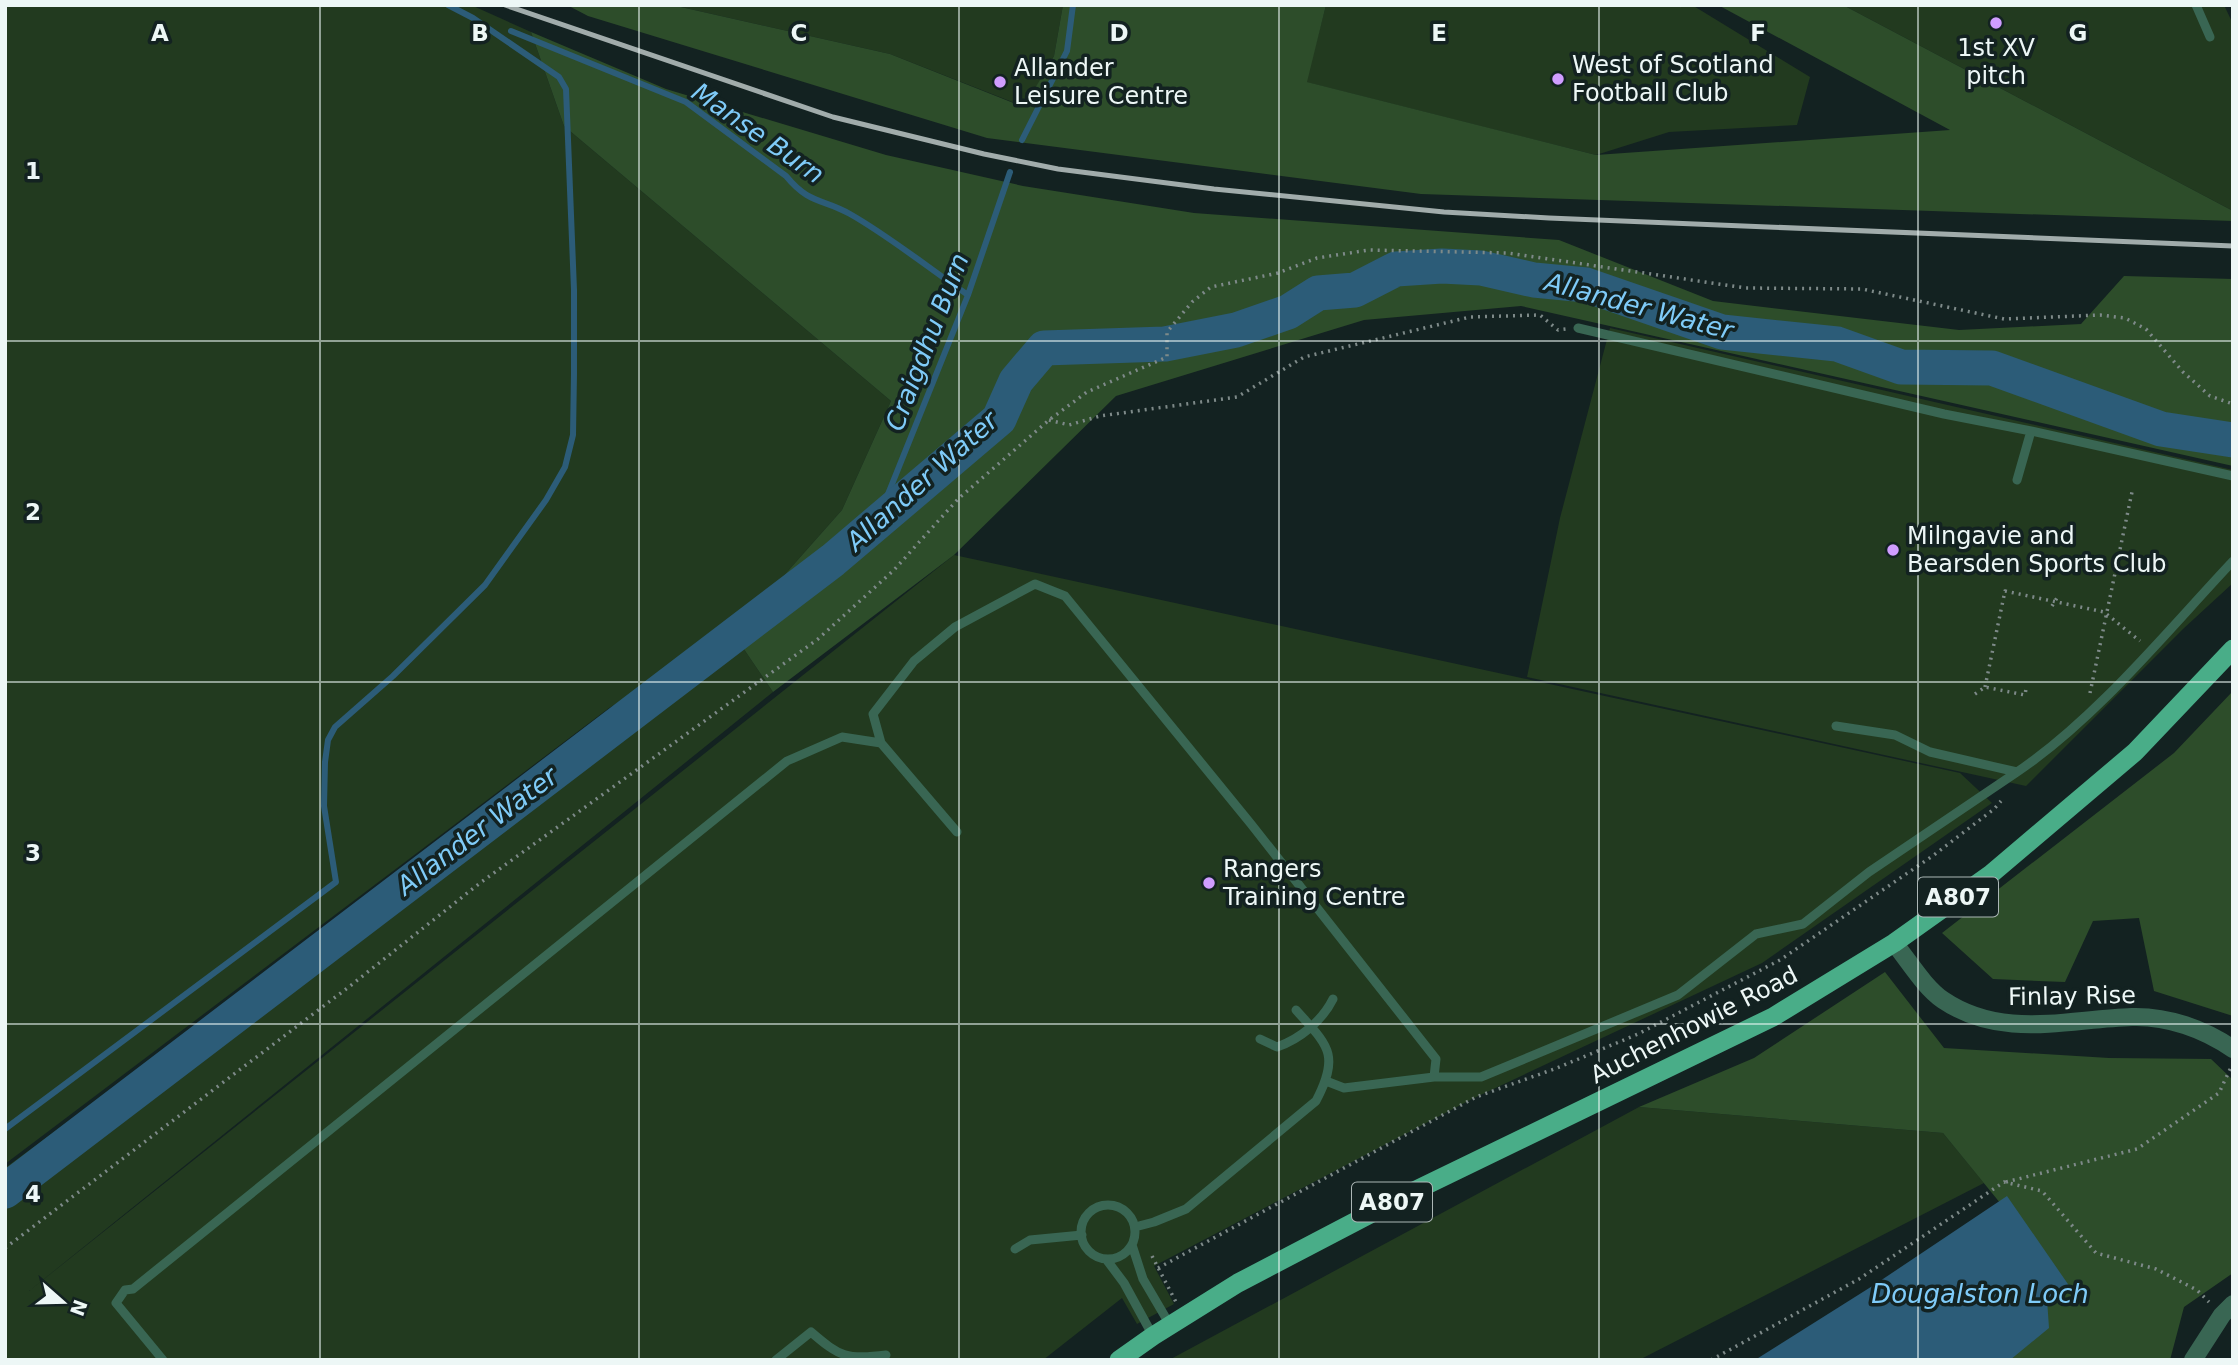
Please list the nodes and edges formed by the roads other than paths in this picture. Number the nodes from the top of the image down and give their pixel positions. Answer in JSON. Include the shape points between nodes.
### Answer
{"nodes":[{"id":1,"x":2196,"y":5,"type":"edge"},
{"id":2,"x":2210,"y":37,"type":"dead end"},
{"id":3,"x":1578,"y":328,"type":"road end"},
{"id":4,"x":2031,"y":431,"type":"junction"},
{"id":5,"x":2233,"y":476,"type":"edge"},
{"id":6,"x":2017,"y":480,"type":"dead end"},
{"id":7,"x":2233,"y":561,"type":"edge"},
{"id":8,"x":2233,"y":649,"type":"edge"},
{"id":9,"x":1836,"y":726,"type":"dead end"},
{"id":10,"x":881,"y":743,"type":"junction"},
{"id":11,"x":2017,"y":772,"type":"junction"},
{"id":12,"x":957,"y":832,"type":"dead end"},
{"id":13,"x":1894,"y":943,"type":"junction"},
{"id":14,"x":1333,"y":999,"type":"dead end"},
{"id":15,"x":1296,"y":1010,"type":"dead end"},
{"id":16,"x":1311,"y":1027,"type":"junction"},
{"id":17,"x":1260,"y":1039,"type":"dead end"},
{"id":18,"x":2233,"y":1049,"type":"edge"},
{"id":19,"x":1434,"y":1077,"type":"junction"},
{"id":20,"x":1326,"y":1081,"type":"junction"},
{"id":21,"x":1135,"y":1227,"type":"junction"},
{"id":22,"x":1082,"y":1235,"type":"junction"},
{"id":23,"x":1132,"y":1245,"type":"junction"},
{"id":24,"x":1015,"y":1249,"type":"dead end"},
{"id":25,"x":1106,"y":1259,"type":"junction"},
{"id":26,"x":2227,"y":1310,"type":"edge"},
{"id":27,"x":1169,"y":1326,"type":"junction"},
{"id":28,"x":886,"y":1355,"type":"dead end"},
{"id":29,"x":163,"y":1360,"type":"edge"},
{"id":30,"x":776,"y":1360,"type":"edge"},
{"id":31,"x":1119,"y":1360,"type":"edge"},
{"id":32,"x":2193,"y":1360,"type":"edge"}],
"edges":[{"from":1,"to":2,"type":"lane"},
{"from":3,"to":4,"type":"lane"},
{"from":4,"to":5,"type":"lane"},
{"from":4,"to":6,"type":"lane"},
{"from":7,"to":11,"type":"lane","via":[[2085,715]]},
{"from":8,"to":13,"type":"main road","name":"Auchenhowie Road","number":"A807","via":[[2135,752],[1991,874]]},
{"from":9,"to":11,"type":"lane","via":[[1895,735],[1930,752]]},
{"from":10,"to":12,"type":"lane"},
{"from":10,"to":19,"type":"lane","via":[[873,714],[914,661],[955,627],[1035,584],[1065,596],[1436,1059]]},
{"from":10,"to":29,"type":"lane","via":[[842,737],[787,761],[133,1289],[125,1290],[116,1303]]},
{"from":11,"to":19,"type":"lane","via":[[1869,872],[1803,924],[1756,934],[1678,995],[1480,1077]]},
{"from":13,"to":18,"type":"street","name":"Finlay Rise","via":[[1941,999],[1977,1019],[2024,1024],[2135,1017],[2176,1022],[2212,1034]]},
{"from":13,"to":27,"type":"main road","name":"Auchenhowie Road","number":"A807","via":[[1773,1017],[1412,1192],[1238,1283]]},
{"from":14,"to":16,"type":"lane","via":[[1326,1014]]},
{"from":15,"to":16,"type":"lane"},
{"from":16,"to":17,"type":"lane","via":[[1277,1047]]},
{"from":16,"to":20,"type":"lane","via":[[1326,1043]]},
{"from":19,"to":20,"type":"lane","via":[[1344,1088]]},
{"from":20,"to":21,"type":"lane","via":[[1316,1101],[1186,1209]]},
{"from":21,"to":22,"type":"lane","via":[[1124,1210],[1104,1206],[1087,1216]]},
{"from":21,"to":23,"type":"lane"},
{"from":22,"to":24,"type":"lane","via":[[1030,1240]]},
{"from":22,"to":25,"type":"lane","via":[[1093,1254]]},
{"from":23,"to":25,"type":"lane","via":[[1121,1256]]},
{"from":23,"to":27,"type":"lane","via":[[1143,1279]]},
{"from":25,"to":27,"type":"lane"},
{"from":26,"to":32,"type":"street"},
{"from":27,"to":31,"type":"main road","name":"Auchenhowie Road","number":"A807"},
{"from":28,"to":30,"type":"lane","via":[[859,1358],[833,1351],[811,1332]]}]}
